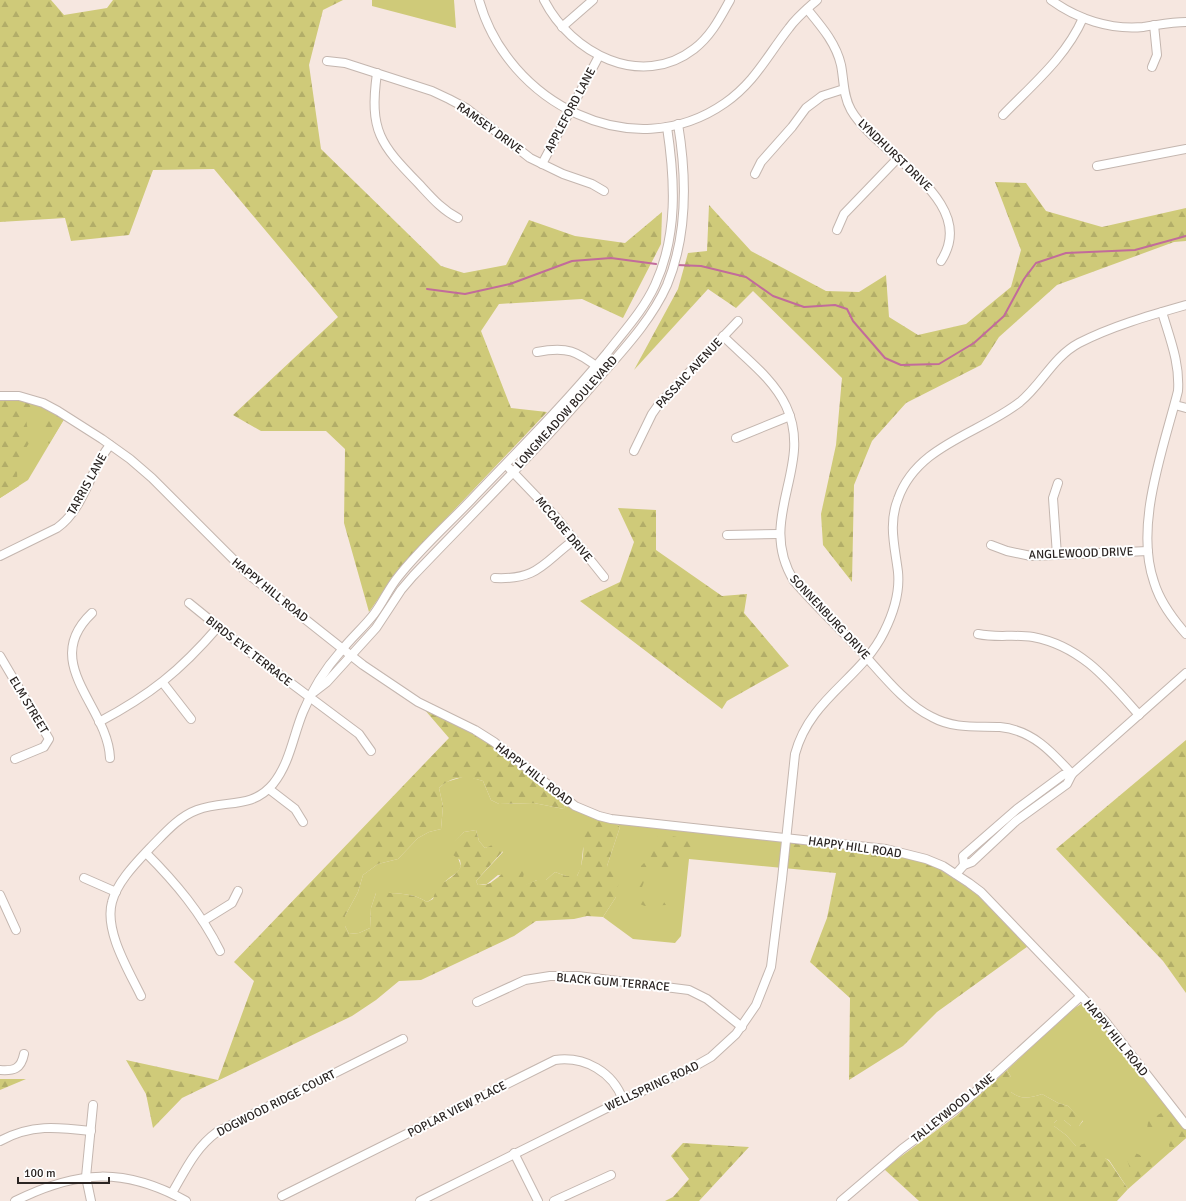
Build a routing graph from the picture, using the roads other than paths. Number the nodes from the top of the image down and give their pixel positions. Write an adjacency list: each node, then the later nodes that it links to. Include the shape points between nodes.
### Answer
1 (479, 0): 17 (street, via 495,37 520,74 542,94)
2 (544, 0): 11 (street)
3 (593, 0): 11 (street)
4 (730, 0): 12 (street, via 710,34 693,50 677,58 658,64 634,66)
5 (817, 0): 7 (street)
6 (1051, 0): 8 (street)
7 (807, 8): 16 (street, LYNDHURST DRIVE, via 834,45 841,66); 19 (street, via 790,26 763,67 735,96 712,111)
8 (1082, 18): 10 (street, via 1119,27); 18 (street, via 1076,33 1062,53)
9 (1186, 22): 10 (street)
10 (1154, 25): 14 (street, via 1157,55)
11 (562, 27): 12 (street, via 580,44)
12 (599, 56): 17 (street, APPLEFORD LANE)
13 (327, 61): 15 (street, RAMSEY DRIVE, via 345,63)
14 (1152, 67)
15 (377, 73): 23 (street, RAMSEY DRIVE, via 449,99 481,120 516,149); 27 (street, via 374,114 386,147 441,208)
16 (844, 89): 22 (street, LYNDHURST DRIVE, via 856,117); 25 (street, via 826,94 806,108 760,162)
17 (570, 112): 20 (street, via 616,127); 23 (street, APPLEFORD LANE)
18 (1003, 115)
19 (678, 124): 20 (street); 36 (street, LONGMEADOW BOULEVARD, via 683,156 684,196 681,231 674,265 650,316)
20 (667, 127): 35 (street, LONGMEADOW BOULEVARD, via 674,190 672,219 663,264 656,284 644,305)
21 (1186, 149): 24 (street)
22 (897, 159): 28 (street, via 844,214); 29 (street, LYNDHURST DRIVE, via 930,189 947,216 950,241)
23 (542, 164): 26 (street, RAMSEY DRIVE)
24 (1097, 166)
25 (754, 174)
26 (604, 190)
27 (458, 218)
28 (837, 230)
29 (941, 261)
30 (1186, 305): 31 (street, WELLSPRING ROAD)
31 (1162, 312): 38 (street, via 1178,369); 64 (street, WELLSPRING ROAD, via 1073,347 1053,364 1021,401 996,418 948,443 912,473 900,492 892,522 898,583 894,605 884,633)
32 (738, 321): 33 (street, PASSAIC AVENUE)
33 (723, 336): 40 (street, SONNENBURG DRIVE, via 773,385); 43 (street, PASSAIC AVENUE, via 659,404)
34 (537, 352): 35 (street, via 567,349 580,354)
35 (596, 366): 36 (street); 44 (street, LONGMEADOW BOULEVARD)
36 (604, 372): 45 (street, LONGMEADOW BOULEVARD)
37 (0, 396): 42 (street, HAPPY HILL ROAD, via 18,396 43,403)
38 (1175, 405): 39 (street); 51 (street, via 1157,469 1149,521)
39 (1186, 408)
40 (790, 416): 41 (street); 47 (street, SONNENBURG DRIVE, via 795,435 795,453 782,508)
41 (736, 438)
42 (110, 445): 52 (street, TARRIS LANE, via 97,462 76,509 64,523); 61 (street, HAPPY HILL ROAD, via 168,493 248,574)
43 (634, 451)
44 (505, 464): 45 (street, MCCABE DRIVE); 61 (street, LONGMEADOW BOULEVARD, via 406,568 375,613)
45 (512, 472): 49 (street, MCCABE DRIVE, via 556,517); 63 (street, LONGMEADOW BOULEVARD, via 413,576 376,628)
46 (1058, 482): 53 (street, via 1053,498)
47 (779, 534): 48 (street); 64 (street, SONNENBURG DRIVE, via 785,563 794,581)
48 (727, 535)
49 (574, 540): 54 (street, MCCABE DRIVE); 55 (street, via 537,571 517,578)
50 (991, 545): 53 (street, ANGLEWOOD DRIVE, via 1019,554)
51 (1148, 551): 53 (street, ANGLEWOOD DRIVE); 60 (street, via 1158,595)
52 (0, 556)
53 (1056, 556)
54 (604, 577)
55 (495, 578)
56 (189, 603): 58 (street, BIRDS EYE TERRACE)
57 (92, 613): 70 (street, via 83,622 74,639 72,661 81,687)
58 (218, 627): 66 (street, via 198,651); 67 (street, BIRDS EYE TERRACE)
59 (978, 634): 68 (street, via 1031,637 1069,650 1104,675)
60 (1186, 634)
61 (342, 649): 63 (street, HAPPY HILL ROAD); 67 (street, LONGMEADOW BOULEVARD, via 320,677)
62 (0, 656): 73 (street, ELM STREET, via 49,739 44,748)
63 (350, 656): 67 (street, LONGMEADOW BOULEVARD); 77 (street, HAPPY HILL ROAD, via 418,702 494,742 568,802 586,812 611,819)
64 (867, 657): 74 (street, SONNENBURG DRIVE, via 908,700 932,718 967,727 1000,728 1019,732 1047,747); 77 (street, WELLSPRING ROAD, via 813,715 802,732 795,754)
65 (1186, 673): 68 (street)
66 (163, 683): 69 (street); 70 (street, via 128,707)
67 (312, 695): 71 (street, BIRDS EYE TERRACE, via 359,734); 75 (street, LONGMEADOW BOULEVARD, via 302,713 283,769)
68 (1139, 715): 74 (street)
69 (191, 719)
70 (99, 722): 72 (street, via 108,741)
71 (371, 751)
72 (110, 758)
73 (15, 759)
74 (1072, 774): 79 (street, via 1062,775 1017,809 963,856 964,865)
75 (269, 789): 76 (street, via 295,808); 78 (street, via 247,802 204,808 189,813)
76 (302, 822)
77 (786, 838): 79 (street, HAPPY HILL ROAD, via 886,849 926,859); 90 (street, WELLSPRING ROAD, via 771,967 756,1005)
78 (146, 853): 82 (street); 84 (street, via 185,894)
79 (956, 874): 88 (street, HAPPY HILL ROAD, via 981,892)
80 (84, 878): 82 (street)
81 (238, 891): 84 (street, via 232,902)
82 (116, 892): 87 (street, via 111,908 112,928)
83 (0, 895): 85 (street)
84 (203, 921): 86 (street)
85 (16, 930)
86 (220, 951)
87 (141, 996)
88 (1081, 996): 96 (street, HAPPY HILL ROAD, via 1125,1046); 110 (street, TALLEYWOOD LANE, via 961,1105)
89 (478, 1002): 90 (street, BLACK GUM TERRACE, via 526,980 550,976 578,976 689,990 707,999)
90 (742, 1027): 94 (street, WELLSPRING ROAD, via 724,1046 701,1064)
91 (403, 1039): 102 (street, DOGWOOD RIDGE COURT, via 217,1132 194,1154)
92 (24, 1054): 93 (street, via 22,1064 17,1068 9,1071)
93 (0, 1070)
94 (623, 1100): 99 (street, WELLSPRING ROAD); 103 (street, POPLAR VIEW PLACE, via 612,1080 601,1070 579,1060 555,1060)
95 (93, 1105): 97 (street)
96 (1186, 1125)
97 (91, 1131): 98 (street, via 32,1129); 101 (street)
98 (0, 1141)
99 (514, 1153): 107 (street, WELLSPRING ROAD); 108 (street)
100 (611, 1175): 109 (street)
101 (86, 1177): 102 (street, via 130,1179); 104 (street, via 50,1185); 105 (street)
102 (172, 1193): 106 (street)
103 (282, 1196)
104 (16, 1201)
105 (91, 1201)
106 (186, 1201)
107 (420, 1201)
108 (538, 1201)
109 (554, 1201)
110 (840, 1201)

